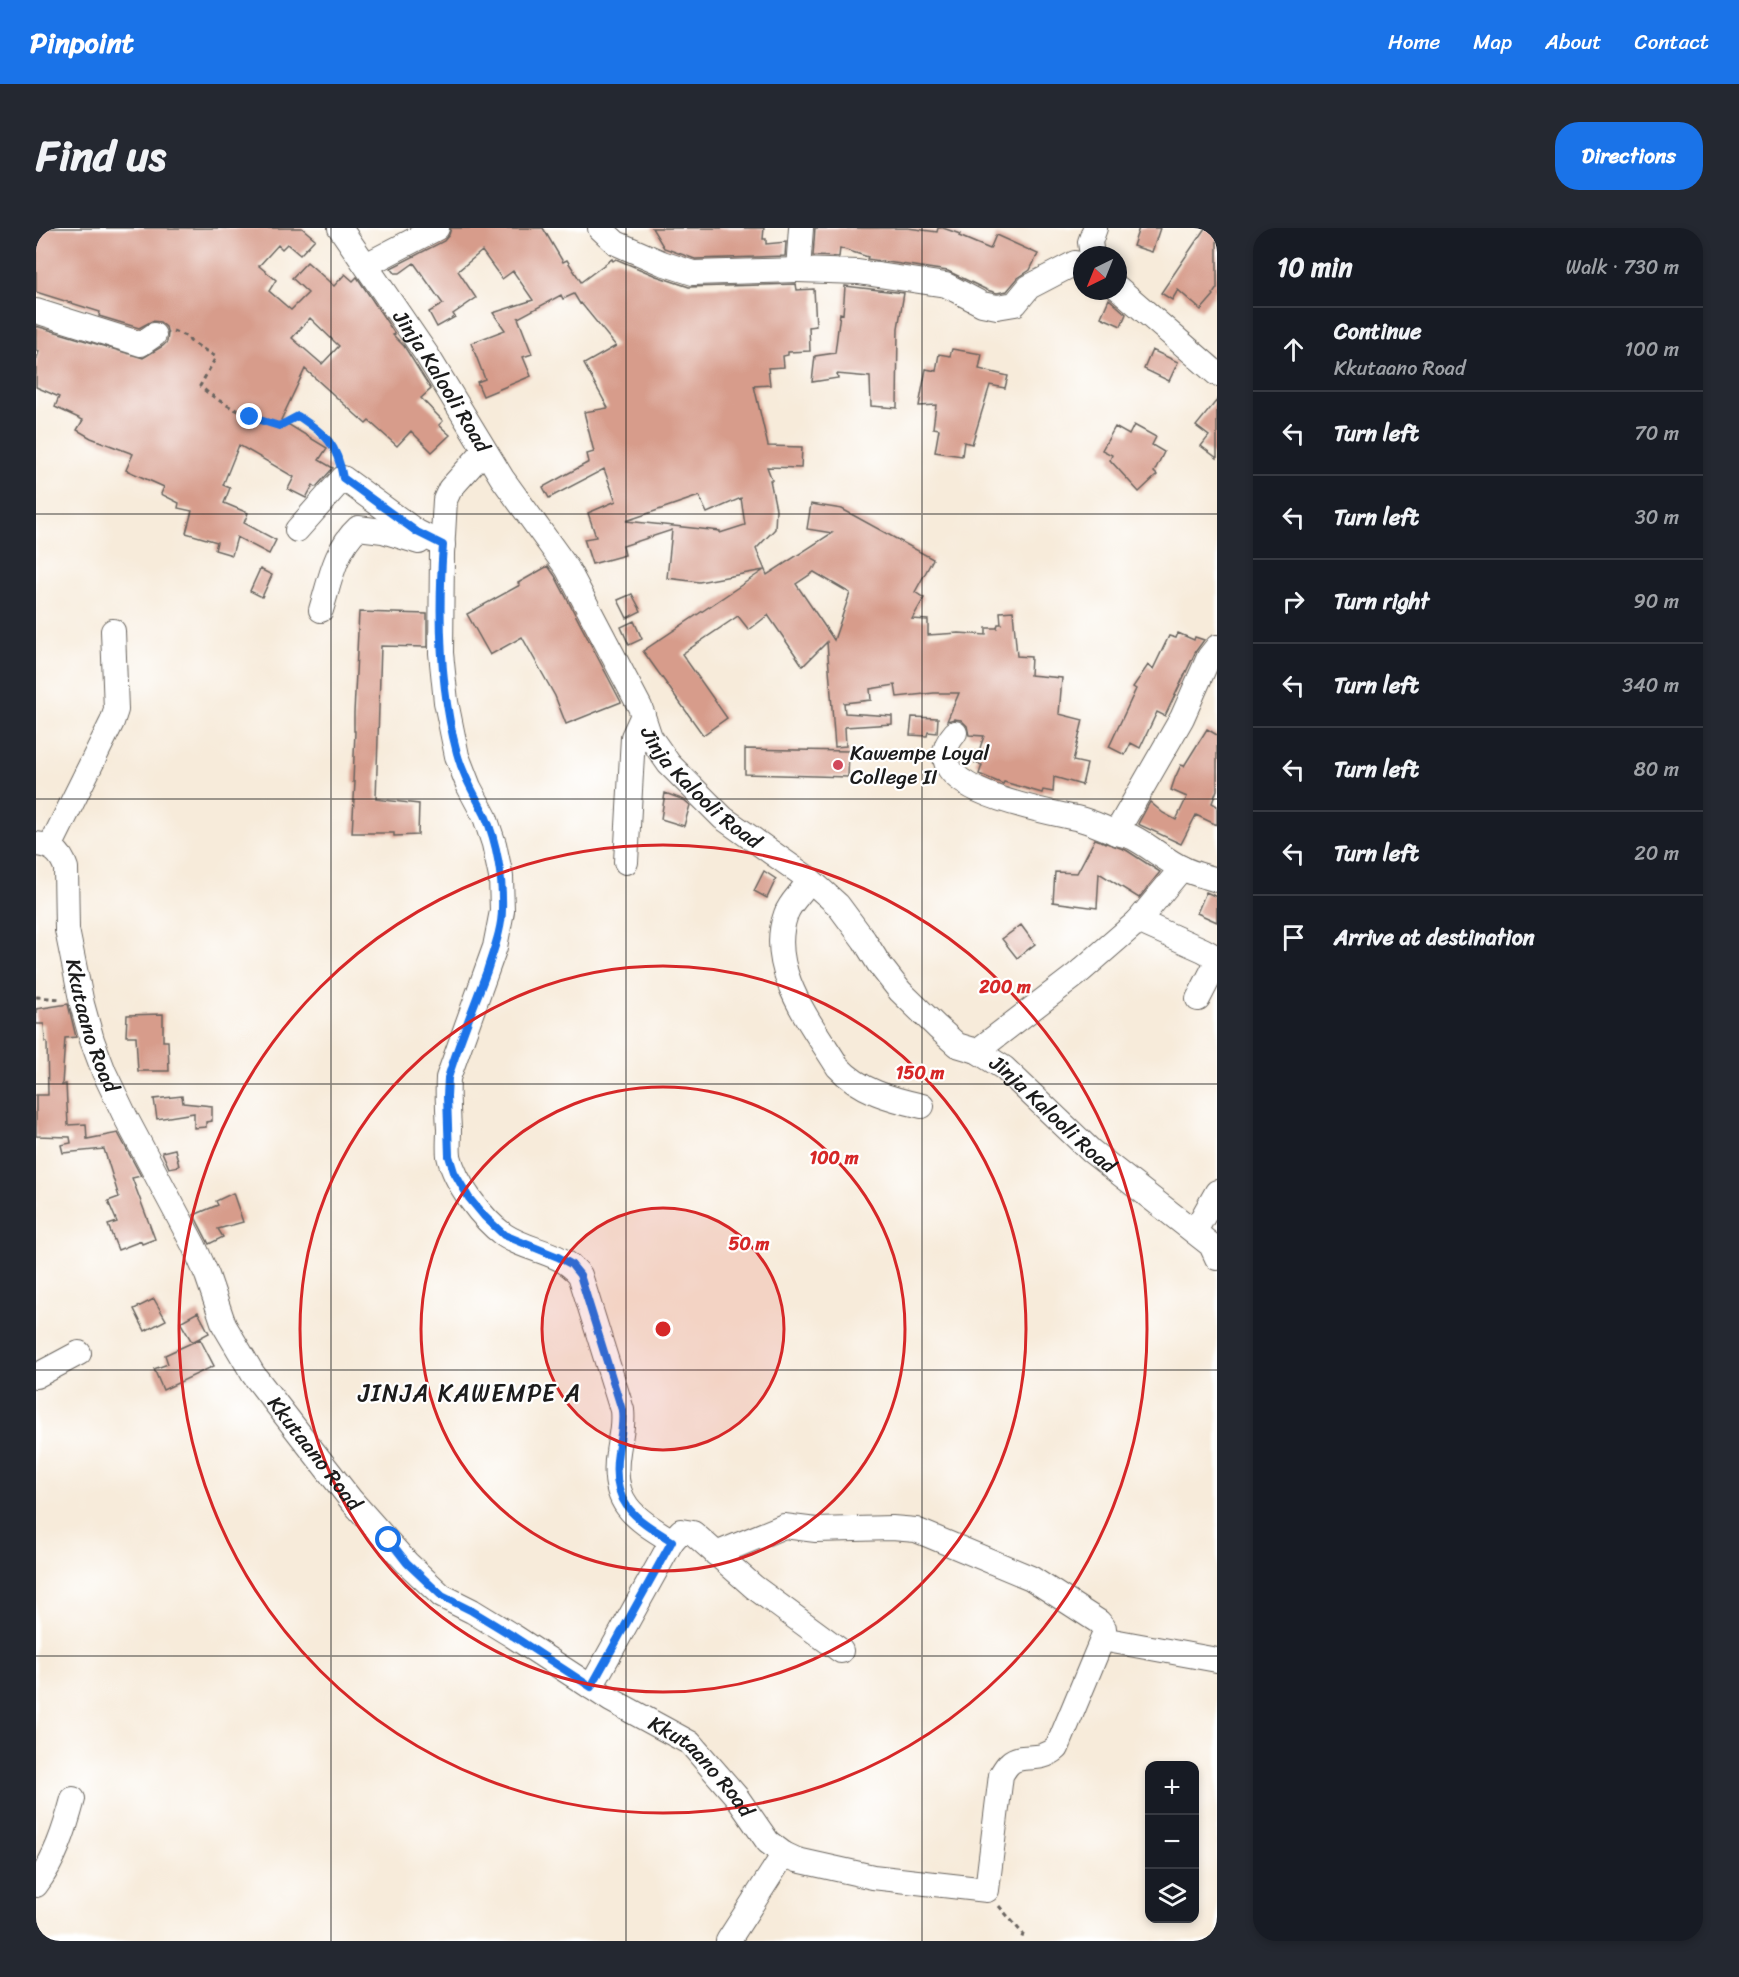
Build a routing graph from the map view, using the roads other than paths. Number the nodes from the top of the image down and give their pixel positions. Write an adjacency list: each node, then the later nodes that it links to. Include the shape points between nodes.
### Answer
1 (340, 228): 8 (street, Jinja Kalooli Road)
2 (437, 228): 8 (street)
3 (600, 228): 9 (street, via 616,243 693,273)
4 (801, 228): 9 (street)
5 (1095, 228): 6 (street)
6 (1091, 246)
7 (1073, 264): 9 (street, via 1029,287 1015,304 997,307 982,304 946,285 858,272)
8 (366, 265): 14 (street, Jinja Kalooli Road, via 427,355)
9 (798, 270)
10 (1127, 296): 13 (street)
11 (36, 311): 12 (street, via 141,344)
12 (154, 335)
13 (1217, 374)
14 (484, 451): 16 (street, via 450,489); 20 (street, Jinja Kalooli Road, via 567,568)
15 (297, 531): 16 (street, via 343,478 387,512)
16 (436, 542): 17 (street, via 421,543 358,528 347,538 335,563); 38 (street, via 446,702 457,756 494,844 501,877 502,911 495,947 448,1078 449,1156 469,1198 504,1235 558,1257 580,1275 622,1410 624,1424 616,1474 620,1492 638,1520)
17 (321, 610)
18 (113, 631): 23 (street, via 116,710)
19 (1217, 647): 22 (street, via 1182,718)
20 (643, 715): 24 (street, via 633,737); 26 (street, Jinja Kalooli Road, via 650,737 669,764 723,818)
21 (955, 733): 22 (street, via 944,754 946,764 951,773 970,786 1014,804 1085,820)
22 (1116, 833): 25 (street, via 1130,836)
23 (43, 846): 43 (street, Kkutaano Road, via 63,858 66,868 71,951 81,1004 100,1062 194,1246 239,1354 345,1493 428,1583 442,1596 497,1626)
24 (626, 862)
25 (1182, 868): 27 (street); 28 (street)
26 (809, 879): 31 (street, Jinja Kalooli Road, via 838,905 879,964 919,1011 957,1045); 32 (street, via 785,915 781,939 789,984 847,1076 888,1098)
27 (1217, 880)
28 (1138, 921): 29 (street, via 1203,950); 31 (street, via 1076,975)
29 (1217, 962): 30 (street)
30 (1198, 999)
31 (977, 1051): 34 (street, Jinja Kalooli Road, via 1004,1068 1091,1151)
32 (922, 1106)
33 (1217, 1192): 34 (street)
34 (1195, 1231): 35 (street, Jinja Kalooli Road, via 1211,1245)
35 (1217, 1258)
36 (79, 1353): 37 (street)
37 (36, 1376)
38 (672, 1541): 39 (street, via 681,1531 688,1531); 43 (street)
39 (716, 1554): 40 (street, via 784,1526 816,1530 916,1530 1031,1578 1099,1622 1104,1628); 41 (street)
40 (1102, 1639): 42 (street); 45 (street, Kkutaano Road, via 1056,1748 1048,1756 1018,1758 1001,1775 987,1890 873,1877)
41 (841, 1651)
42 (1217, 1660)
43 (591, 1687): 45 (street, Kkutaano Road, via 690,1743 736,1796 768,1842)
44 (73, 1799): 46 (street, via 55,1853)
45 (784, 1854): 47 (street)
46 (36, 1885)
47 (728, 1941)

